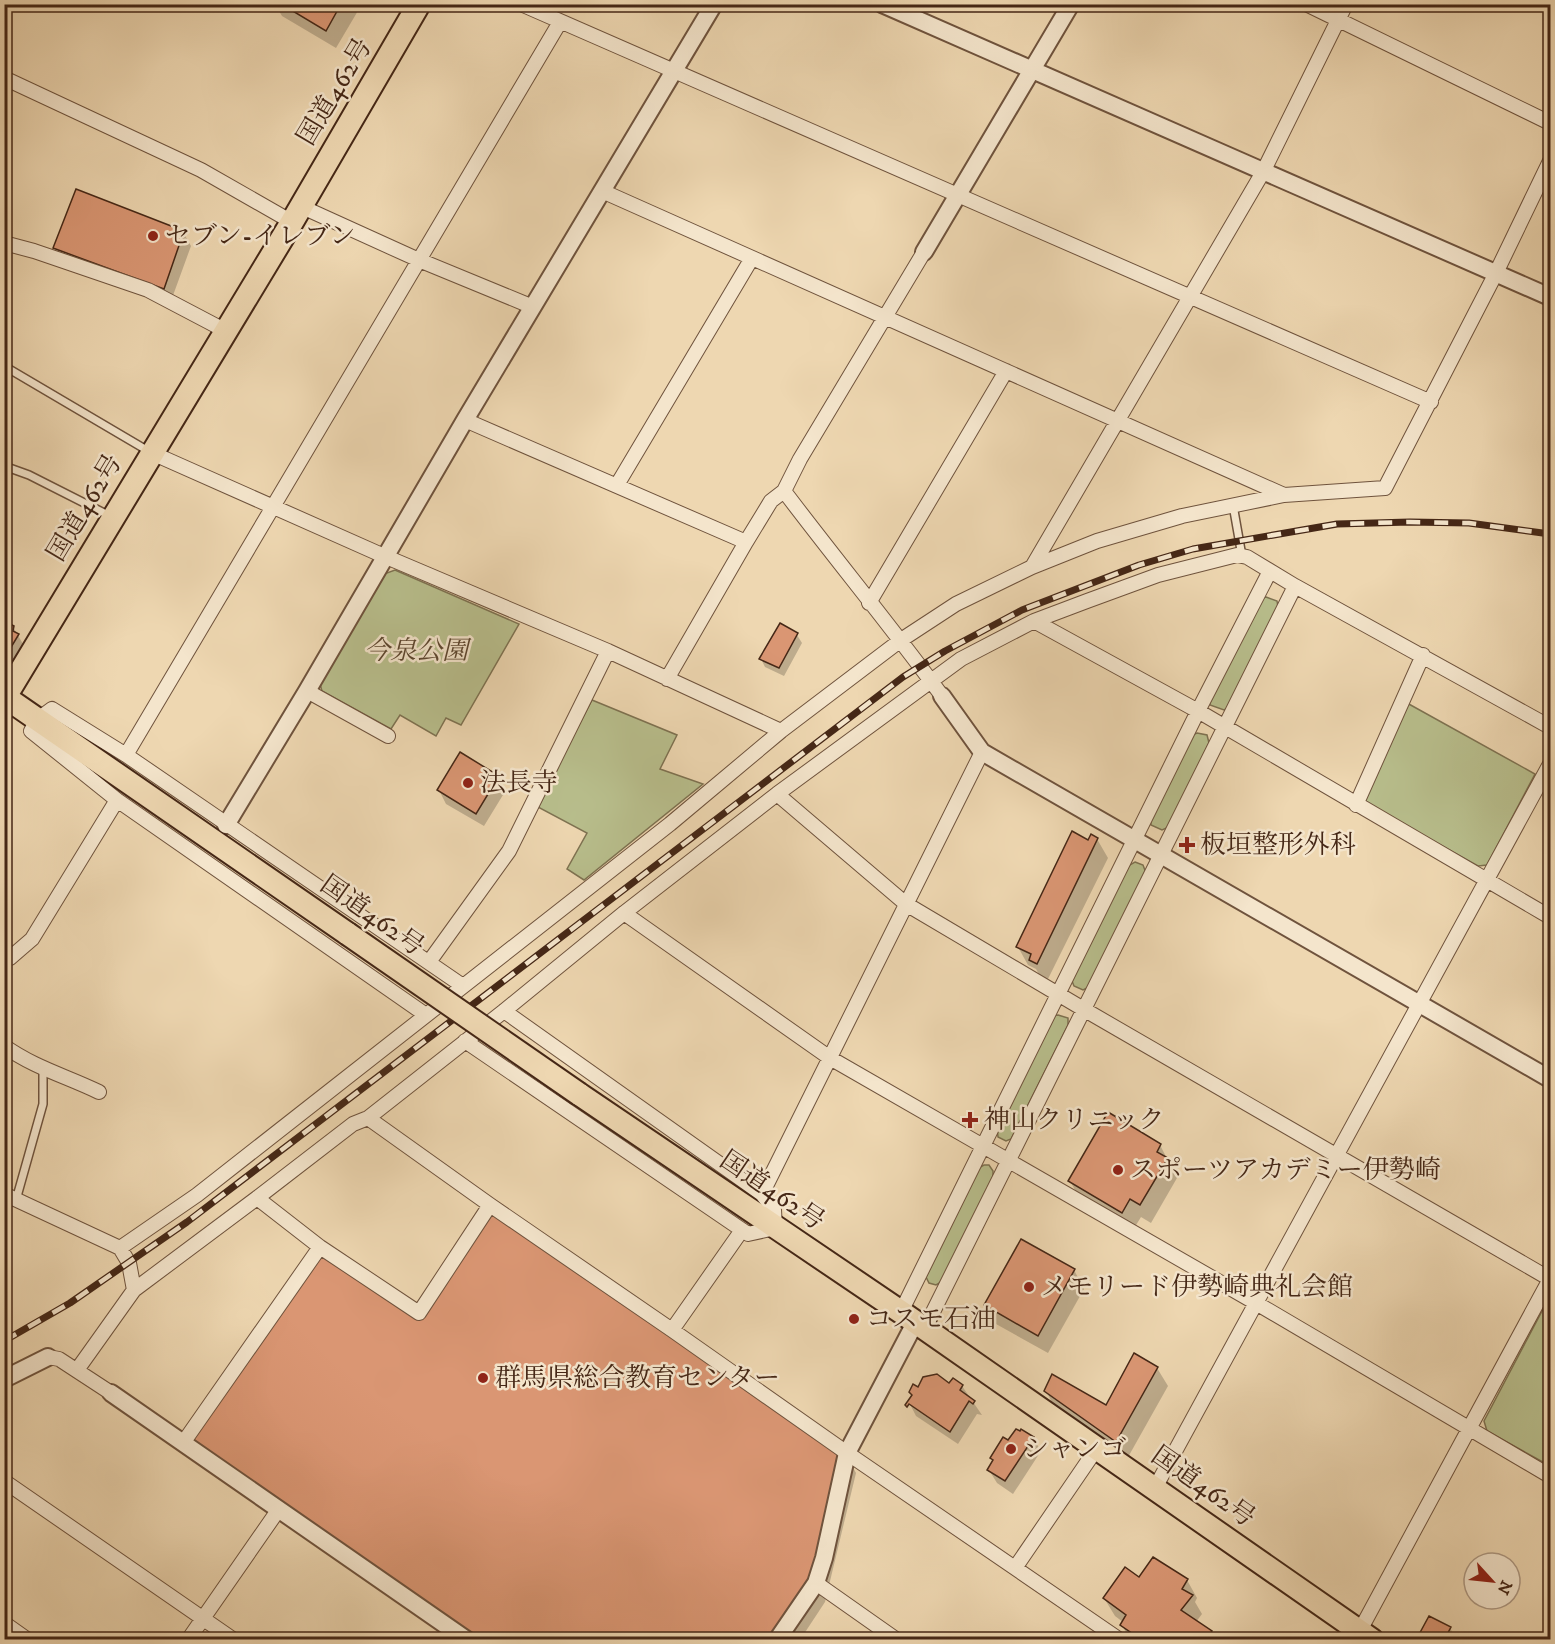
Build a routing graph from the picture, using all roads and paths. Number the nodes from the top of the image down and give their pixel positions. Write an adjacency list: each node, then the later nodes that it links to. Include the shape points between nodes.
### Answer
1 (419, 4): 18 (highway, 国道462号)
2 (521, 4): 9 (street)
3 (714, 4): 11 (street)
4 (882, 4): 10 (street)
5 (1071, 4): 10 (street)
6 (1306, 4): 8 (street)
7 (1346, 4): 8 (street)
8 (1338, 21): 13 (street); 15 (street)
9 (560, 22): 11 (street); 22 (street)
10 (1032, 70): 15 (street); 17 (street)
11 (673, 71): 16 (street); 17 (street)
12 (4, 78): 18 (street)
13 (1551, 123)
14 (1551, 161): 23 (street)
15 (1263, 172): 23 (street); 24 (street)
16 (602, 191): 21 (street); 26 (street)
17 (957, 195): 20 (street); 24 (street)
18 (296, 214): 22 (street); 28 (highway, 国道462号)
19 (4, 243): 28 (street, via 148,290)
20 (924, 252): 27 (street)
21 (752, 258): 27 (street); 36 (street)
22 (419, 260): 26 (street); 40 (street)
23 (1496, 273): 25 (street); 31 (street)
24 (1191, 297): 31 (street); 33 (street)
25 (1551, 297)
26 (533, 307): 32 (street)
27 (886, 317): 30 (street); 37 (street)
28 (226, 331): 34 (highway, 国道462号)
29 (4, 366): 34 (lane)
30 (1006, 371): 33 (street); 48 (street)
31 (1431, 402): 38 (street, via 1385,489)
32 (465, 420): 36 (street); 43 (street)
33 (1118, 421): 38 (street); 45 (street)
34 (152, 453): 40 (street); 41 (highway, 国道462号)
35 (4, 466): 41 (lane)
36 (617, 485): 42 (street)
37 (784, 491): 42 (street, via 771,501); 48 (street)
38 (1284, 495): 39 (street)
39 (1233, 505): 44 (lane); 45 (street, via 1097,541)
40 (273, 508): 43 (street); 64 (street)
41 (113, 517): 58 (highway, 国道462号, via 5,697)
42 (746, 542): 53 (street)
43 (384, 556): 51 (street); 55 (street)
44 (1242, 556): 46 (street); 49 (street, via 1158,575)
45 (1032, 567): 50 (street, via 956,604)
46 (1270, 571): 47 (street); 57 (street)
47 (1295, 586): 52 (street); 60 (street)
48 (869, 603): 50 (street)
49 (1034, 621): 54 (street, via 981,648); 57 (street)
50 (901, 640): 54 (street); 61 (street)
51 (608, 651): 53 (street); 77 (street, via 509,851)
52 (1423, 655): 59 (street); 68 (street)
53 (667, 679): 61 (street)
54 (930, 681): 56 (street); 66 (street)
55 (307, 691): 62 (street); 69 (street)
56 (942, 696): 63 (street)
57 (1198, 711): 60 (street); 70 (street)
58 (37, 720): 64 (street, via 52,709); 67 (street, via 31,731); 98 (highway, 国道462号, bridge)
59 (1551, 727)
60 (1226, 728): 68 (street); 71 (street)
61 (782, 731): 78 (street)
62 (388, 736)
63 (982, 752): 70 (street); 73 (street)
64 (126, 755): 69 (street)
65 (1551, 764): 72 (street)
66 (777, 794): 73 (street); 74 (street)
67 (117, 800): 76 (street, via 32,939); 83 (street)
68 (1356, 805): 72 (street)
69 (226, 825): 77 (street)
70 (1135, 839): 71 (street); 79 (street)
71 (1162, 855): 80 (street); 81 (street)
72 (1488, 880): 75 (street); 80 (street)
73 (906, 904): 79 (street); 86 (street)
74 (624, 913): 82 (street); 86 (street)
75 (1551, 917)
76 (4, 960)
77 (429, 962): 78 (street)
78 (463, 986): 83 (street)
79 (1058, 994): 81 (street); 91 (street)
80 (1420, 1004): 88 (street); 92 (street)
81 (1085, 1010): 92 (street); 93 (street)
82 (504, 1011): 84 (street); 94 (street)
83 (426, 1015): 101 (street, via 197,1195)
84 (465, 1041): 90 (street); 99 (street)
85 (4, 1046): 87 (street)
86 (830, 1058): 91 (street); 94 (street)
87 (43, 1069): 89 (street); 95 (lane, via 43,1104)
88 (1551, 1079)
89 (99, 1092)
90 (368, 1118): 96 (street, via 353,1124); 97 (street)
91 (982, 1145): 93 (street); 105 (street)
92 (1337, 1154): 102 (street); 104 (street)
93 (1007, 1160): 104 (street); 105 (street)
94 (762, 1194): 98 (street, via 774,1210)
95 (10, 1197): 101 (street)
96 (257, 1198): 100 (street); 103 (street)
97 (490, 1205): 100 (street, via 419,1313); 106 (street)
98 (775, 1228): 99 (street, via 748,1234); 105 (highway, 国道462号)
99 (742, 1230): 106 (street)
100 (320, 1247): 112 (street)
101 (120, 1248): 103 (street, via 129,1263)
102 (1551, 1279): 111 (street)
103 (134, 1290): 108 (street)
104 (1256, 1302): 111 (street); 117 (street)
105 (913, 1321): 113 (highway, 国道462号); 114 (street)
106 (672, 1330): 114 (street)
107 (48, 1357): 108 (street); 109 (street)
108 (77, 1370): 110 (street)
109 (4, 1379)
110 (111, 1393): 112 (street)
111 (1469, 1429): 115 (street); 123 (street)
112 (183, 1443): 118 (street)
113 (1097, 1448): 117 (highway, 国道462号); 119 (street)
114 (847, 1453): 119 (street); 120 (street)
115 (1551, 1476)
116 (4, 1481): 121 (street)
117 (1155, 1488): 123 (highway, 国道462号)
118 (279, 1509): 121 (street); 127 (street)
119 (1015, 1568): 130 (street)
120 (816, 1583): 128 (street); 129 (street)
121 (203, 1618): 125 (street); 126 (street)
122 (4, 1623): 124 (street)
123 (1362, 1637)
124 (28, 1640)
125 (188, 1640)
126 (234, 1640)
127 (467, 1640)
128 (777, 1640)
129 (897, 1640)
130 (1120, 1640)

